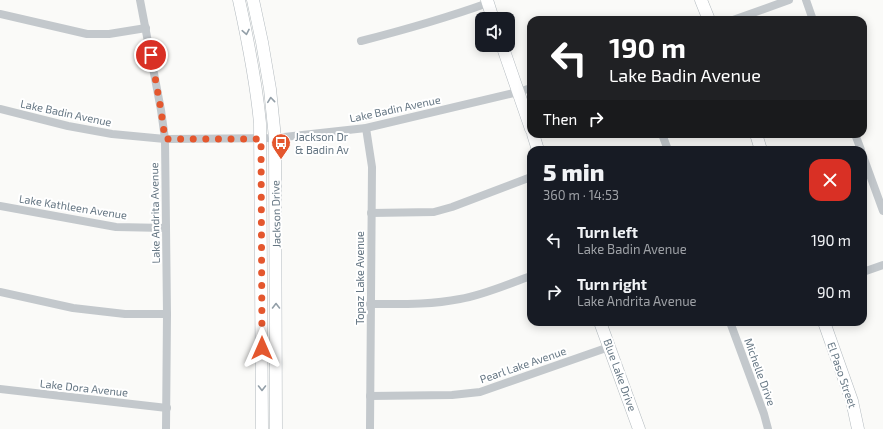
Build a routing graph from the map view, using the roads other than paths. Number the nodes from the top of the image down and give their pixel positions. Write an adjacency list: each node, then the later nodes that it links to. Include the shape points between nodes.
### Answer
1 (140, 0): 13 (street, Lake Andrita Avenue)
2 (239, 0): 23 (main road, Jackson Drive, one-way to 23, via 257,90)
3 (253, 0): 21 (main road, Jackson Drive, one-way to 3, via 270,89)
4 (701, 0): 10 (main road)
5 (790, 0): 11 (street)
6 (806, 0): 12 (street)
7 (487, 1): 8 (main road); 14 (street, via 458,14)
8 (491, 12)
9 (0, 14): 13 (street, via 87,34 108,34)
10 (707, 16)
11 (744, 16)
12 (812, 16)
13 (146, 28): 22 (street, Lake Andrita Avenue)
14 (361, 41)
15 (504, 52): 17 (main road)
16 (527, 89): 17 (street, Lake Badin Avenue)
17 (518, 92): 19 (main road); 20 (street, Lake Badin Avenue)
18 (0, 109): 22 (street, Lake Badin Avenue, via 112,134)
19 (527, 118)
20 (366, 128): 21 (street, Lake Badin Avenue); 28 (street, Topaz Lake Avenue, via 372,166)
21 (275, 138): 23 (street, Lake Badin Avenue); 45 (main road, Jackson Drive, one-way to 21)
22 (165, 139): 23 (street, Lake Badin Avenue); 29 (street, Lake Andrita Avenue)
23 (261, 139): 44 (main road, Jackson Drive, one-way to 44)
24 (867, 167): 27 (street)
25 (527, 179): 28 (street, via 434,212)
26 (0, 206): 29 (street, Lake Kathleen Avenue, via 116,226)
27 (883, 211)
28 (371, 212): 34 (street, Topaz Lake Avenue)
29 (166, 228): 35 (street, Lake Andrita Avenue)
30 (883, 265): 31 (street)
31 (867, 271)
32 (527, 277): 34 (street, via 478,295 434,304)
33 (0, 292): 35 (street, via 73,308 125,314)
34 (370, 304): 41 (street, Topaz Lake Avenue)
35 (167, 314): 42 (street, Lake Andrita Avenue)
36 (601, 326): 39 (main road, Blue Lake Drive)
37 (731, 326): 48 (street, Michelle Drive)
38 (825, 326): 49 (main road, El Paso Street, via 852,401)
39 (609, 347): 41 (street, Pearl Lake Avenue, via 480,392); 47 (main road, Blue Lake Drive)
40 (0, 389): 42 (street, Lake Dora Avenue)
41 (370, 396): 46 (street, Topaz Lake Avenue)
42 (166, 408): 43 (street, Lake Andrita Avenue)
43 (166, 429)
44 (262, 429)
45 (276, 429)
46 (370, 429)
47 (639, 429)
48 (768, 429)
49 (858, 429)

